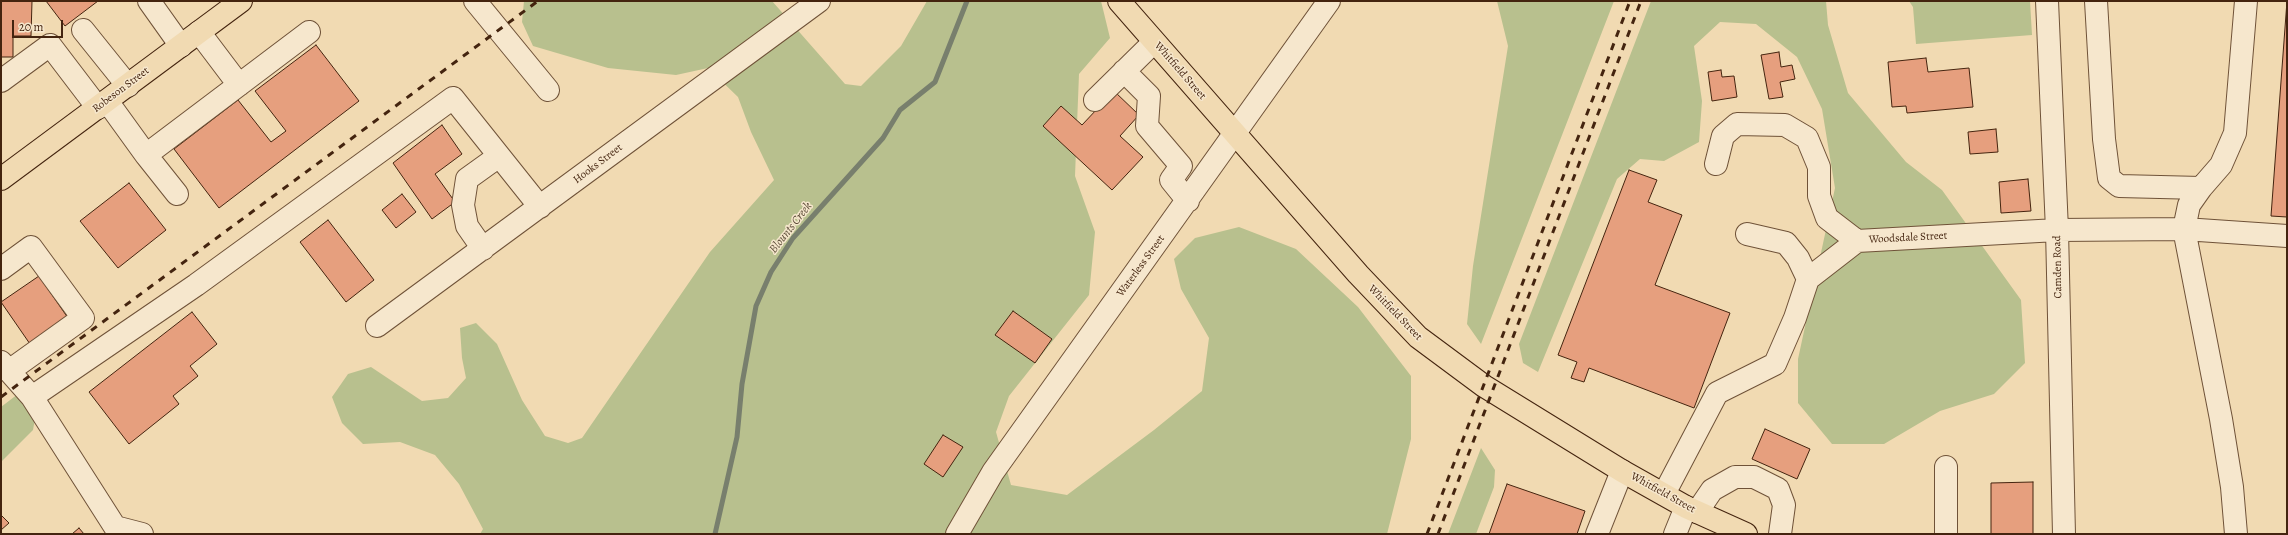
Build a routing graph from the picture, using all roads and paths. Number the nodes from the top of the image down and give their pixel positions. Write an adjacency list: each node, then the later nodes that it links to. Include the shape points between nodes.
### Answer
1 (149, 1): 14 (street)
2 (475, 1): 19 (street)
3 (820, 1): 30 (street, Hooks Street)
4 (1119, 1): 13 (main road, Whitfield Street)
5 (1329, 1): 22 (street, Waterless Street)
6 (2047, 1): 32 (street, Camden Road)
7 (2096, 1): 27 (street, via 2104,139 2110,178 2118,186)
8 (2246, 1): 27 (street, via 2235,133 2221,165)
9 (229, 4): 11 (main road, Robeson Street)
10 (84, 30): 18 (street)
11 (199, 32): 14 (main road, Robeson Street); 17 (street)
12 (309, 32): 17 (street)
13 (1154, 42): 15 (street); 22 (main road, Whitfield Street)
14 (181, 46): 18 (main road, Robeson Street)
15 (1124, 71): 20 (street); 29 (street, via 1149,96 1147,126 1182,166 1171,180)
16 (1, 82): 21 (street, via 50,45)
17 (239, 85): 23 (street)
18 (128, 86): 21 (main road, Robeson Street)
19 (548, 90)
20 (1095, 100)
21 (103, 104): 23 (street); 26 (main road, Robeson Street)
22 (1235, 134): 29 (street, Waterless Street); 42 (main road, Whitfield Street, via 1358,274 1418,337 1484,386)
23 (146, 155): 28 (street)
24 (499, 156): 30 (street); 36 (street, via 467,180 463,205 467,226); 40 (street, via 453,98 196,286)
25 (1716, 164): 35 (street, Woodsdale Street, via 1723,136 1737,124 1785,125 1807,138 1819,166 1819,196 1827,218)
26 (1, 180)
27 (2200, 188): 31 (street, via 2189,205)
28 (177, 194)
29 (1188, 201): 47 (street, Waterless Street, via 993,472)
30 (540, 207): 36 (street, Hooks Street)
31 (2184, 229): 32 (street, Woodsdale Street); 34 (street, Woodsdale Street); 45 (street, via 2221,419)
32 (2057, 230): 35 (street, Woodsdale Street); 53 (street, Camden Road)
33 (1747, 234): 38 (street, via 1786,242 1798,258)
34 (2287, 236)
35 (1856, 241): 38 (street)
36 (484, 249): 39 (street, Hooks Street)
37 (1, 269): 40 (street, via 31,247 83,318)
38 (1808, 279): 43 (street, via 1775,364 1717,393)
39 (377, 326)
40 (15, 378): 46 (street, via 115,527)
41 (1946, 467): 52 (street)
42 (1622, 471): 43 (main road, Whitfield Street); 48 (street)
43 (1664, 494): 44 (main road, Whitfield Street)
44 (1692, 509): 49 (street); 50 (main road, Whitfield Street); 51 (street, via 1712,490 1735,477 1754,477 1778,489 1784,505)
45 (2234, 531)
46 (142, 534)
47 (957, 534)
48 (1597, 534)
49 (1675, 534)
50 (1746, 534)
51 (1780, 534)
52 (1946, 534)
53 (2064, 534)

